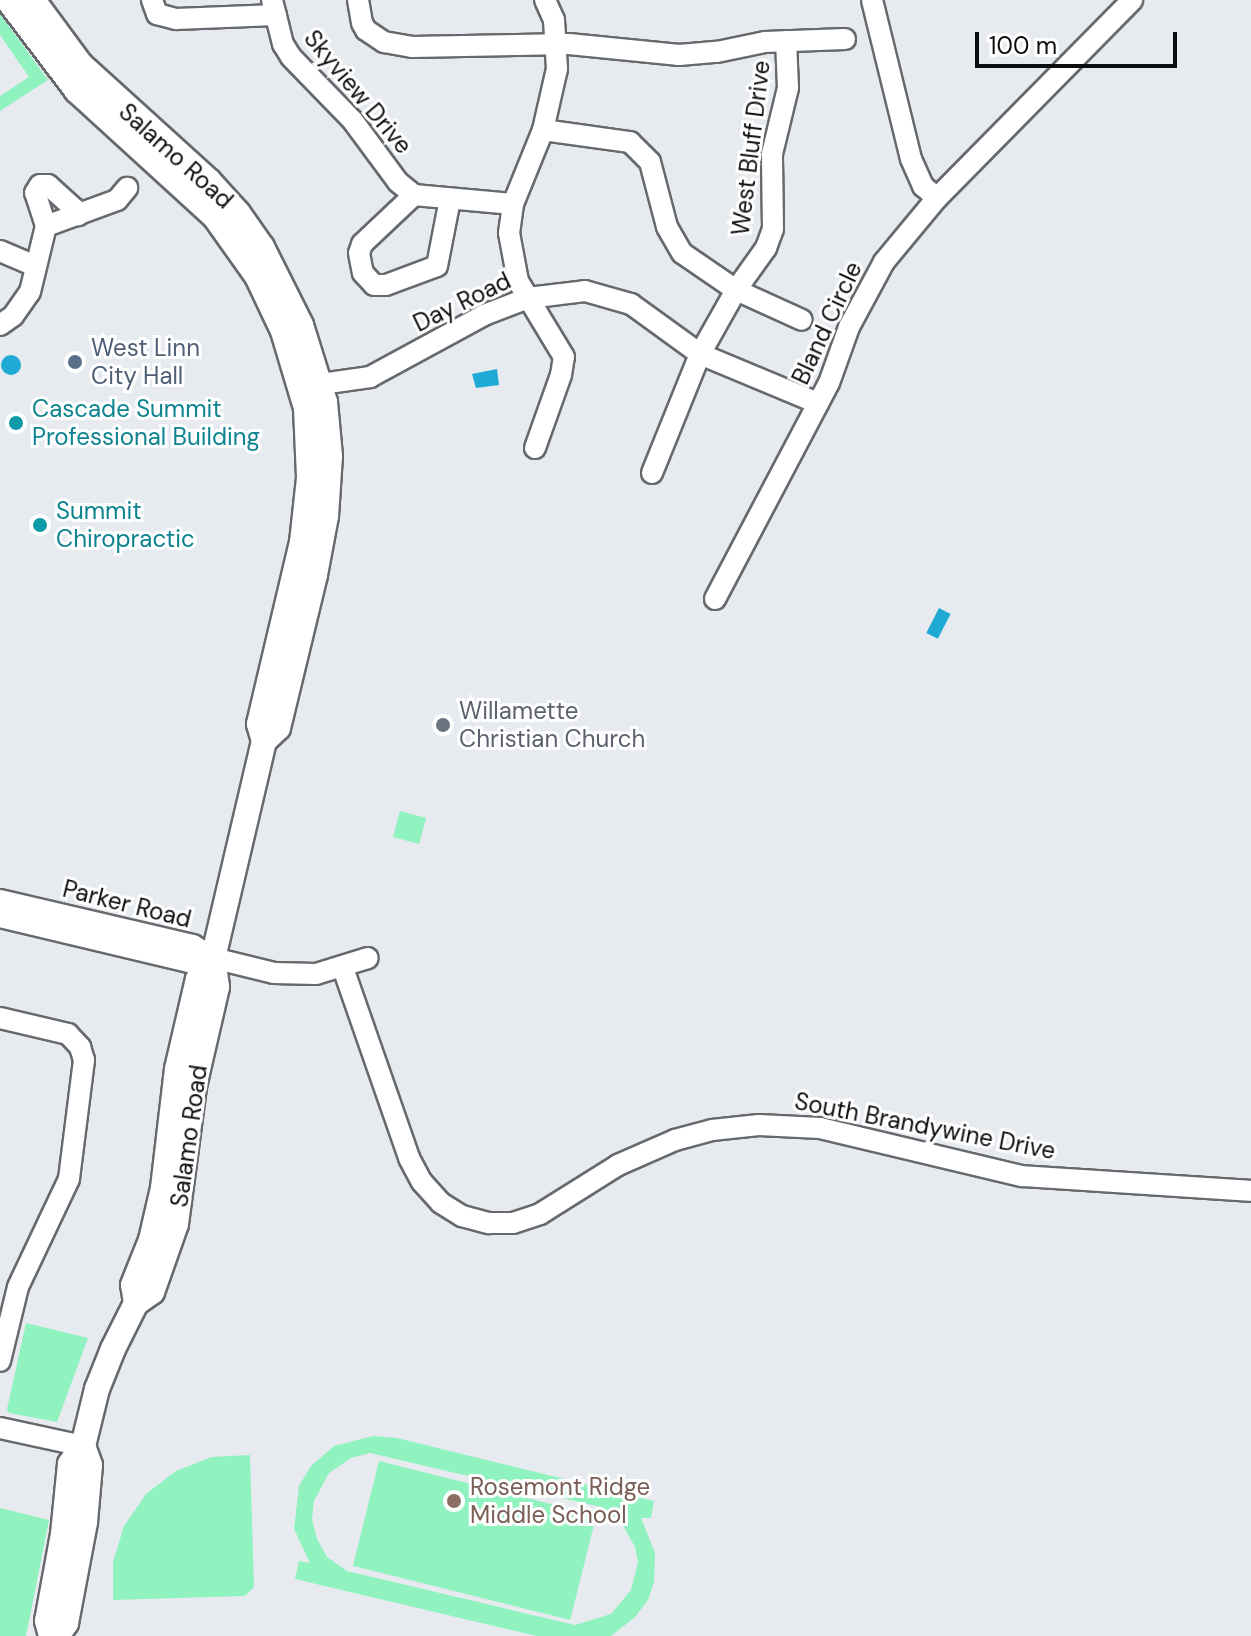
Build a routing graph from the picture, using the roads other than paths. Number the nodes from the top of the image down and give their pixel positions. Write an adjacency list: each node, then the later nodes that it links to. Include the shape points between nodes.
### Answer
1 (8, 0): 28 (main road, Salamo Road, via 77,91 197,199 233,240 270,302)
2 (33, 0): 28 (main road, Salamo Road, via 90,76 209,181 250,228 295,309)
3 (152, 0): 8 (street, Skyview Drive, via 157,14 176,19)
4 (358, 0): 11 (street, West Bluff Drive, via 366,30 394,45)
5 (545, 0): 11 (street)
6 (872, 0): 15 (street, via 911,159 923,186)
7 (1132, 0): 15 (street, Bland Circle)
8 (274, 7): 14 (street, Skyview Drive, via 291,57 350,117 398,182)
9 (845, 39): 10 (street, West Bluff Drive)
10 (786, 41): 11 (street, West Bluff Drive, via 679,55); 23 (street, West Bluff Drive, via 788,88 772,154 773,229)
11 (556, 43): 12 (street, via 557,69)
12 (543, 130): 17 (street); 23 (street, via 617,137 640,150 650,162 675,242 694,263)
13 (127, 188): 18 (street, via 117,200)
14 (414, 195): 16 (street); 16 (street, via 362,244 363,273 374,285 437,266)
15 (937, 198): 29 (street, Bland Circle, via 884,262 849,327)
16 (450, 199): 17 (street)
17 (513, 204): 24 (street, via 510,253)
18 (78, 215): 19 (street); 19 (street, via 44,184 35,193)
19 (46, 226): 22 (street)
20 (0, 251): 22 (street)
21 (0, 264): 22 (street)
22 (34, 272): 26 (street, via 23,305)
23 (736, 290): 25 (street); 27 (street, West Bluff Drive)
24 (528, 298): 27 (street, Day Road, via 585,291 631,304); 28 (street, Day Road, via 484,315 370,377); 30 (street, via 564,357)
25 (802, 320)
26 (0, 325)
27 (700, 354): 29 (street, Day Road); 31 (street, West Bluff Drive)
28 (309, 386): 35 (main road, Salamo Road, via 308,497 298,562 259,724 264,741)
29 (818, 403): 32 (street, Bland Circle)
30 (535, 448)
31 (652, 473)
32 (715, 599)
33 (0, 900): 35 (street, Parker Road, via 193,945)
34 (0, 917): 35 (street, Parker Road, via 189,962)
35 (213, 958): 37 (street, via 289,975); 42 (main road, Salamo Road, via 217,987 190,1106 176,1224 152,1292 136,1303 105,1368)
36 (368, 958): 37 (street)
37 (343, 968): 39 (street, South Brandywine Drive, via 422,1182 462,1216 489,1223 513,1223 540,1214 618,1165 675,1140 759,1125 820,1128 1022,1176)
38 (0, 1018): 40 (street, via 68,1034 84,1060 69,1179 18,1287)
39 (1251, 1191)
40 (0, 1361)
41 (0, 1428): 42 (street)
42 (83, 1446): 43 (main road, Salamo Road, via 70,1464 47,1621)
43 (54, 1636)

